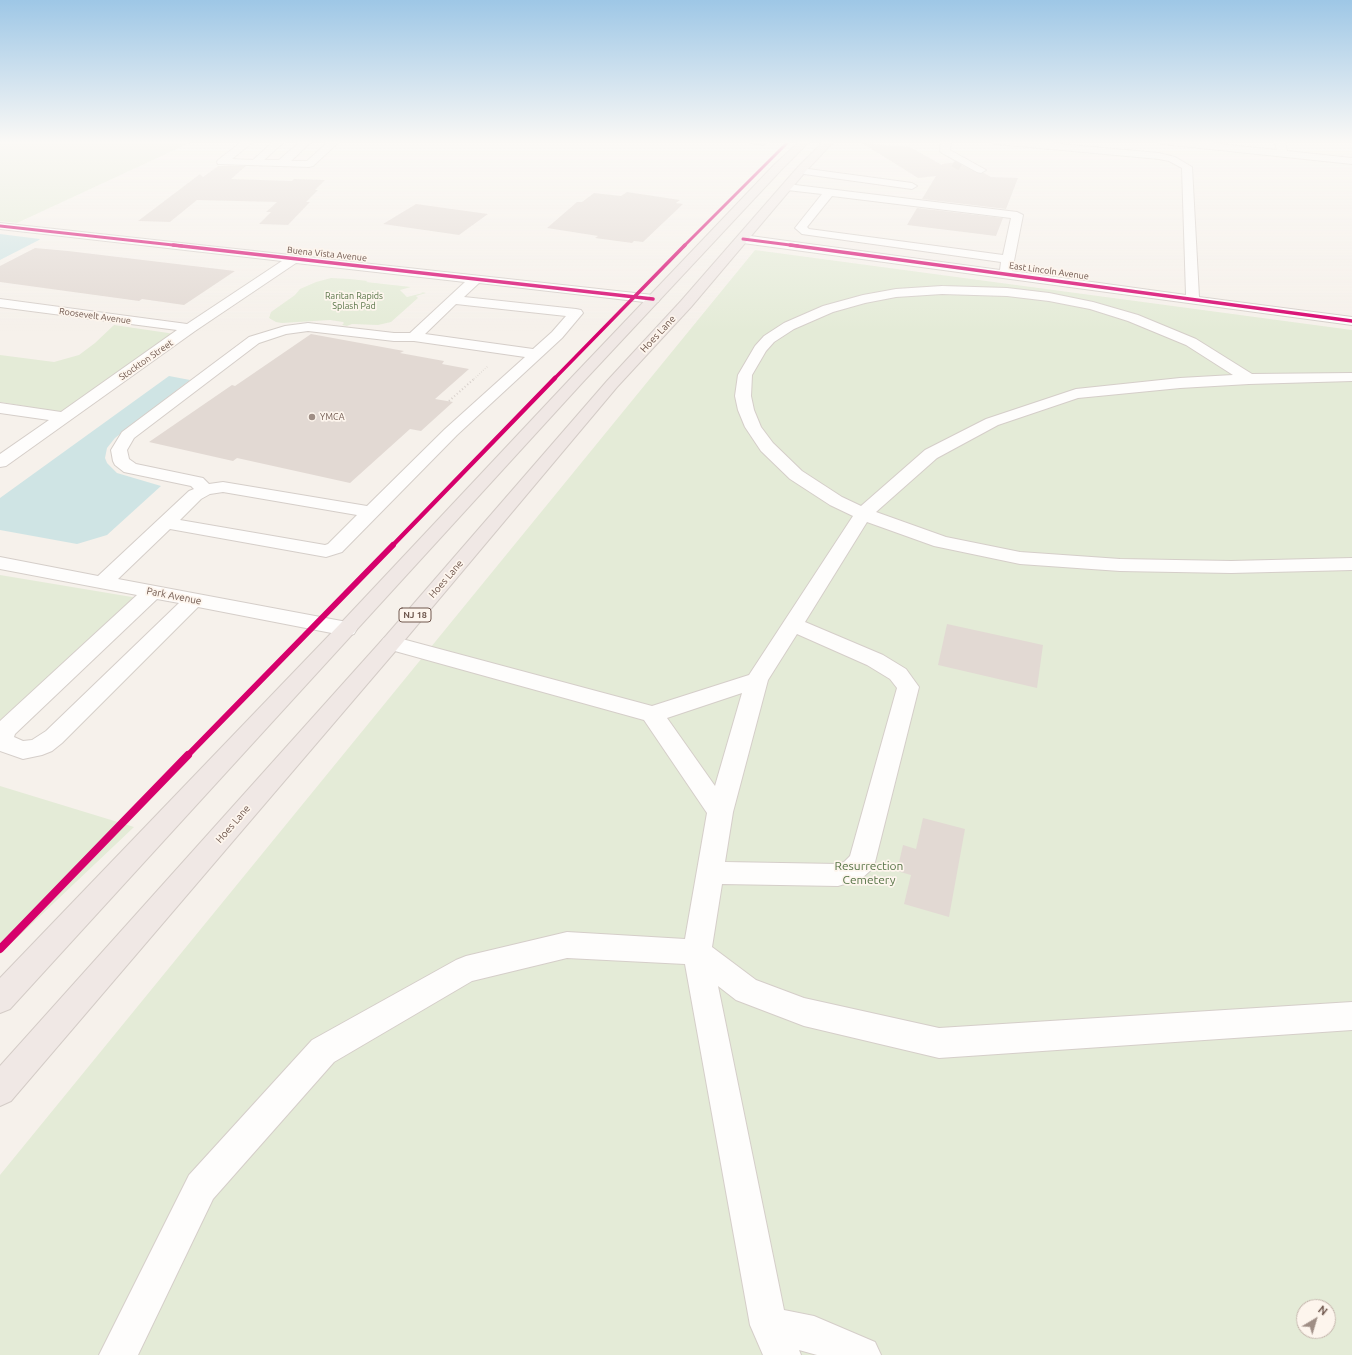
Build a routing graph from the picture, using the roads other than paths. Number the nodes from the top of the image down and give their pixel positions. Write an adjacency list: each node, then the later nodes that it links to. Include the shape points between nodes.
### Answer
1 (743, 204): 12 (highway)
2 (772, 204): 7 (highway, Hoes Lane / NJ 18)
3 (819, 204): 9 (street, via 801,228 806,232)
4 (929, 204): 9 (street, via 1017,215)
5 (1189, 204): 14 (street)
6 (0, 226): 8 (street, Buena Vista Avenue)
7 (743, 239): 10 (street, East Lincoln Avenue); 36 (highway, Hoes Lane / NJ 18, via 612,384)
8 (293, 259): 11 (street, Buena Vista Avenue); 17 (street, Stockton Street)
9 (1009, 259): 10 (street)
10 (1005, 274): 14 (street, East Lincoln Avenue)
11 (475, 280): 12 (street, Buena Vista Avenue); 13 (street)
12 (653, 299): 35 (highway)
13 (454, 300): 18 (street); 19 (street, via 576,313 557,335)
14 (1193, 300): 16 (street, East Lincoln Avenue)
15 (0, 303): 17 (street, Roosevelt Avenue)
16 (1352, 321)
17 (190, 328): 23 (street, Stockton Street)
18 (414, 337): 19 (street); 25 (street, via 308,327 260,337 139,426 128,435 119,450 121,461 130,468 197,482)
19 (535, 354): 26 (street)
20 (1352, 377): 21 (street)
21 (1249, 379): 27 (street, via 1076,394 992,422 931,454); 27 (street, via 1191,342 1154,325 1093,306 1048,297 985,290 920,291 878,296 828,308 789,326 769,339 745,375 743,396 752,427 781,462 813,487)
22 (0, 408): 23 (street)
23 (63, 418): 24 (street, Stockton Street)
24 (0, 462)
25 (205, 490): 26 (street, via 223,487); 28 (street, via 195,495)
26 (370, 512): 28 (street, via 335,548 326,551)
27 (863, 514): 30 (street, via 941,542 1020,558 1128,565 1231,567); 34 (street)
28 (166, 523): 31 (street)
29 (0, 563): 31 (street, Park Avenue)
30 (1352, 564)
31 (103, 582): 32 (street, Park Avenue)
32 (152, 592): 33 (street, Park Avenue); 33 (street, via 7,728 2,740 23,750 44,745)
33 (194, 600): 35 (street, Park Avenue)
34 (792, 624): 37 (street); 40 (street, via 875,660 898,674 908,687 862,862 852,871 838,875)
35 (347, 629): 42 (highway)
36 (391, 643): 38 (street); 44 (highway, Hoes Lane / NJ 18)
37 (757, 680): 38 (street); 39 (street)
38 (652, 714): 39 (street)
39 (720, 812): 40 (street)
40 (710, 874): 41 (street)
41 (697, 952): 43 (street, via 746,990 804,1012 939,1043); 45 (street); 46 (street, via 567,945 466,969 323,1051 201,1188)
42 (0, 999)
43 (1352, 1016)
44 (0, 1090)
45 (775, 1340): 47 (street, via 814,1335)
46 (118, 1355)
47 (862, 1355)

